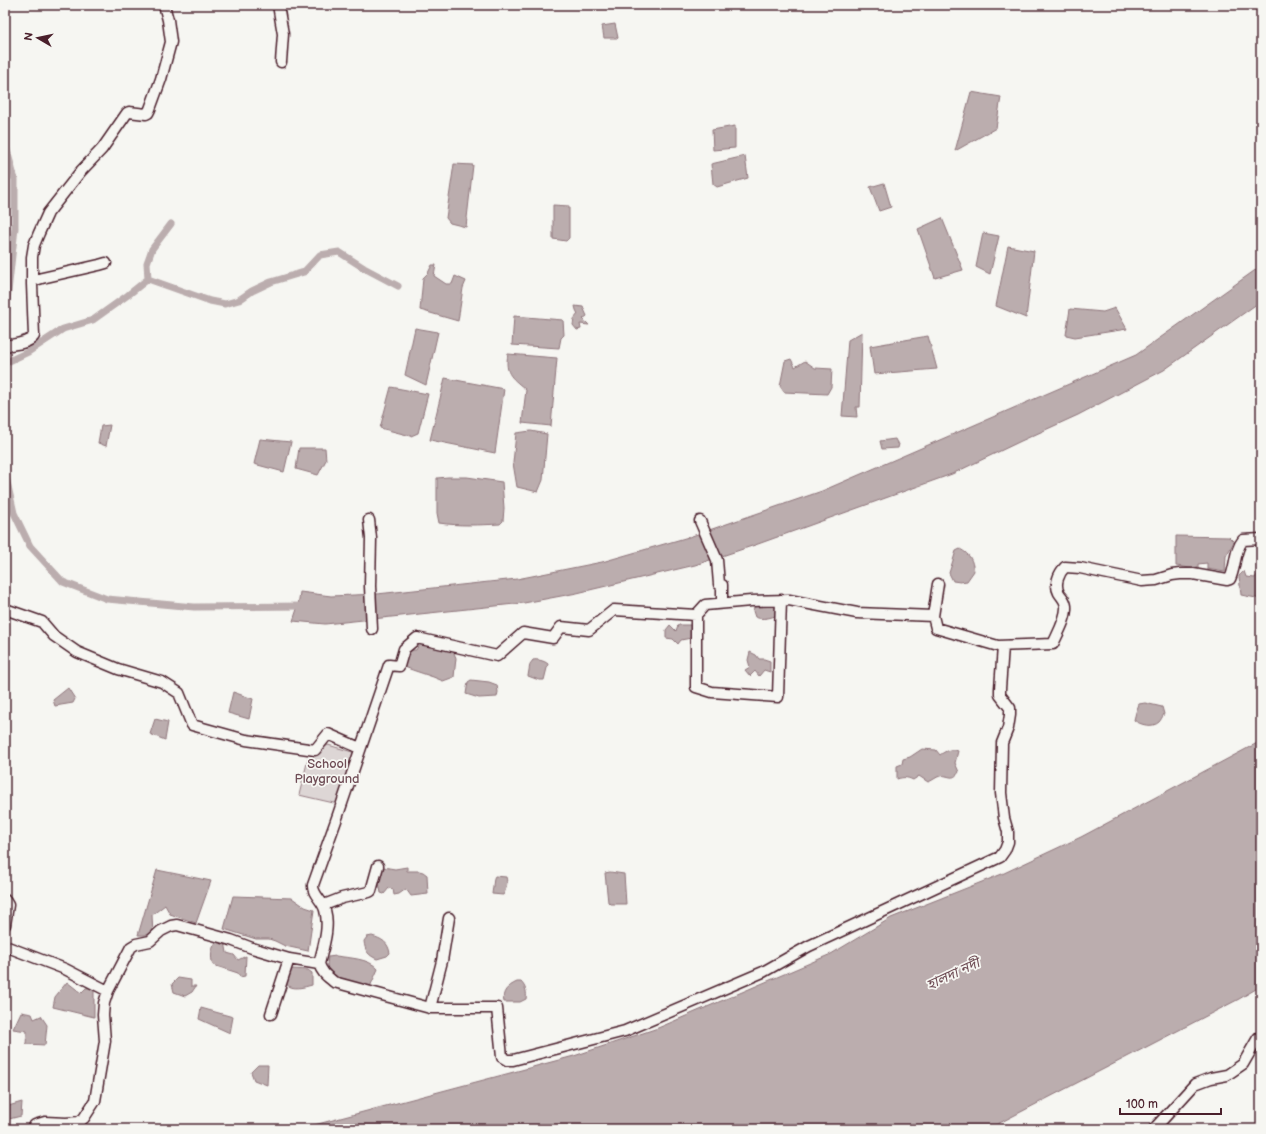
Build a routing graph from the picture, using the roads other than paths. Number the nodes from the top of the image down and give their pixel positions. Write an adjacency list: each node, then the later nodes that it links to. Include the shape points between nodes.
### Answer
1 (164, 5): 5 (street, via 171,42 148,113 127,113 102,149 48,213 34,245)
2 (278, 5): 3 (street, via 283,34)
3 (281, 62)
4 (106, 263): 5 (street)
5 (32, 281): 6 (street, via 34,336 26,342)
6 (5, 346)
7 (369, 520): 16 (street)
8 (702, 524): 12 (street, via 717,560 722,585)
9 (1261, 539): 17 (street, via 1243,540 1232,574 1227,580 1193,574 1172,574 1142,581 1065,567 1057,586 1066,607 1053,644)
10 (938, 584): 15 (street)
11 (781, 600): 12 (street); 14 (street, via 778,697 712,692 696,687); 15 (street, via 857,613)
12 (722, 603): 14 (street, via 705,605)
13 (5, 610): 18 (street, via 42,622 54,636 77,652 118,669 162,682 179,694 192,724 246,740 315,750 328,734)
14 (696, 615): 18 (street, via 614,610 589,630 561,627 553,638 523,633 497,656 417,638 404,649 399,666 389,665)
15 (933, 616): 17 (street, via 936,628)
16 (372, 629)
17 (1003, 646): 28 (street, via 1000,695 1010,708 1010,722 1002,743 1001,793 1008,842 1000,857 816,942 762,972 618,1033 507,1060 502,1057 497,1008)
18 (360, 748): 21 (street, via 313,885 313,891)
19 (378, 866): 21 (street, via 369,892)
20 (5, 900): 23 (street, via 8,905)
21 (324, 905): 26 (street, via 326,928)
22 (449, 918): 28 (street, via 442,961)
23 (5, 925)
24 (5, 946): 27 (street, via 65,969)
25 (289, 959): 26 (street); 27 (street, via 231,940 171,926 150,941 136,944 131,948); 29 (street)
26 (319, 964): 28 (street, via 324,975 334,982)
27 (108, 991): 31 (street, via 103,1014 105,1041 95,1101 79,1122 45,1122)
28 (430, 1008)
29 (271, 1014)
30 (1261, 1039): 32 (street, via 1258,1038 1243,1064 1228,1075 1195,1084)
31 (31, 1129)
32 (1154, 1129)

